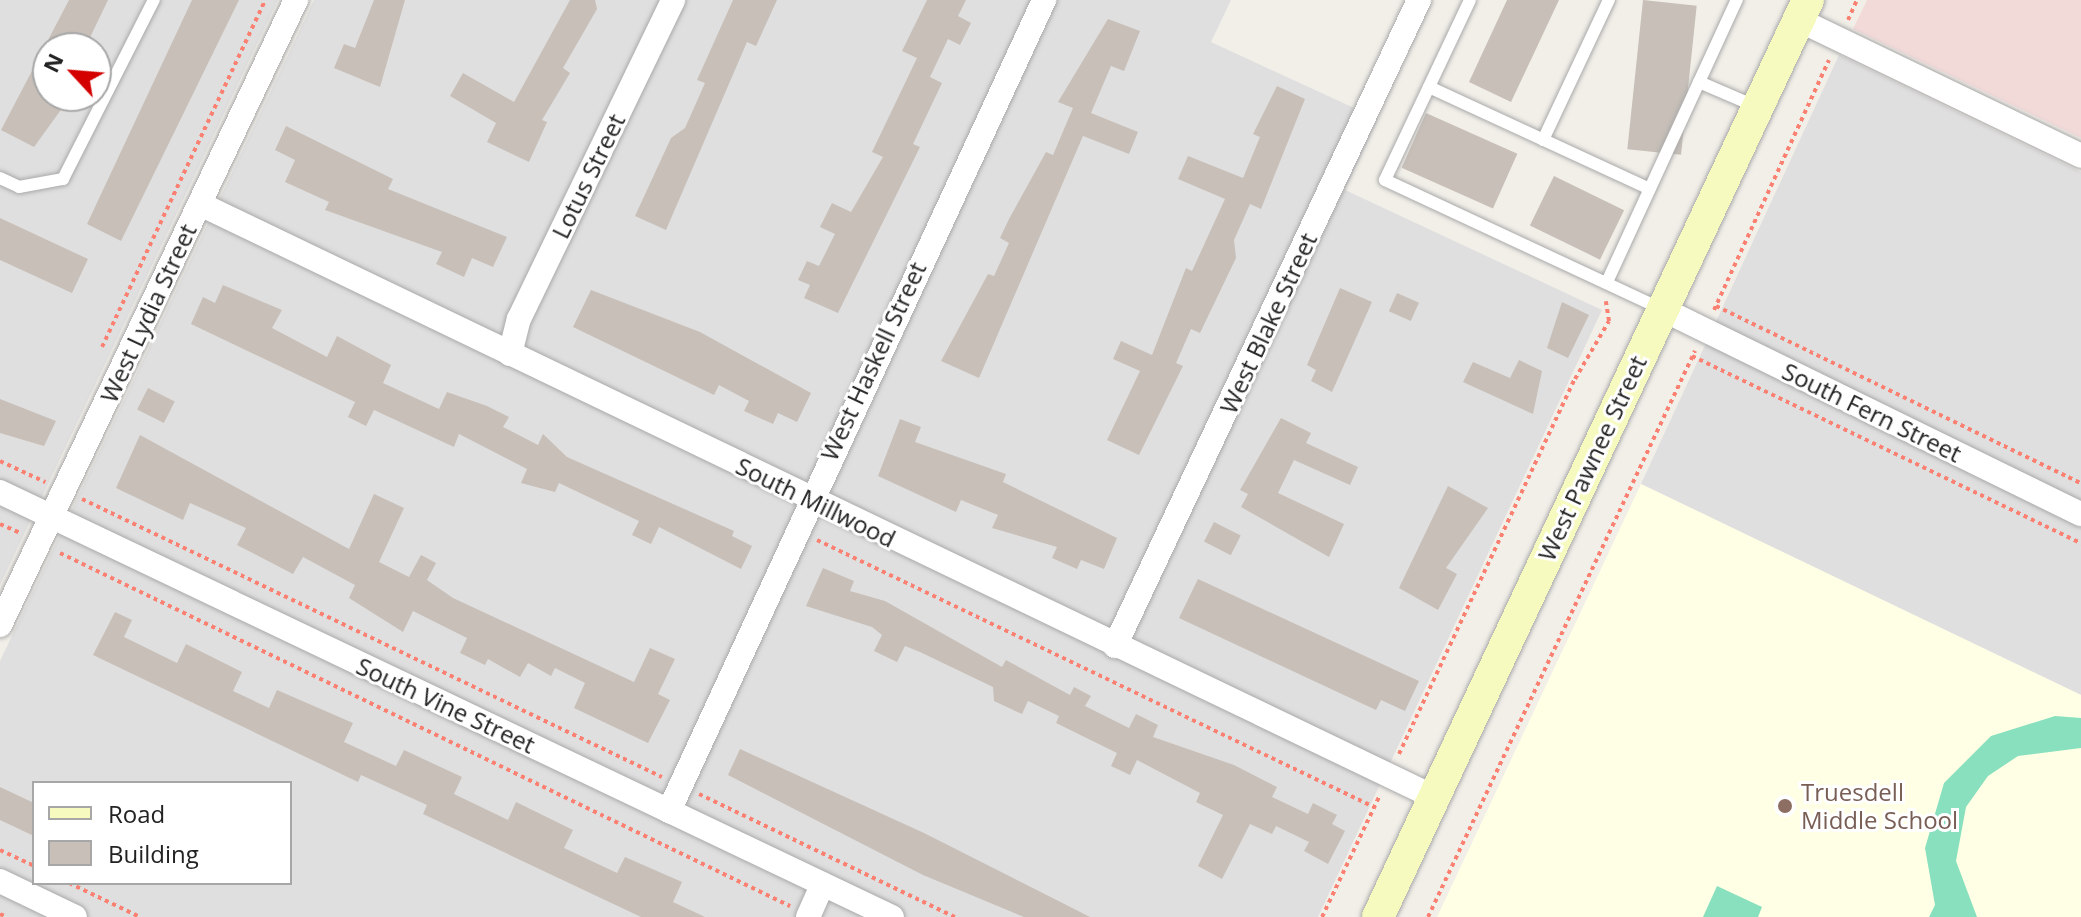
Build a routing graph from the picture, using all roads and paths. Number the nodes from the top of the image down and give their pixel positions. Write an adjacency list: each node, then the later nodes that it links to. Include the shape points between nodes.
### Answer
1 (154, 0): 18 (lane, via 63,179 19,187)
2 (265, 0): 25 (path)
3 (296, 0): 20 (street, West Lydia Street)
4 (673, 0): 26 (street, Lotus Street, via 519,319)
5 (1044, 0): 32 (street, West Haskell Street)
6 (1419, 0): 40 (street, West Blake Street)
7 (1470, 0): 14 (lane)
8 (1609, 0): 16 (lane)
9 (1737, 0): 13 (lane)
10 (1857, 0): 12 (path)
11 (1804, 10): 12 (street); 15 (main road, West Pawnee Street)
12 (1839, 39): 17 (street); 22 (path)
13 (1699, 82): 15 (lane); 19 (lane)
14 (1429, 87): 16 (lane); 21 (lane, via 1385,180)
15 (1758, 107): 23 (main road, West Pawnee Street)
16 (1543, 140): 19 (lane)
17 (2081, 156)
18 (0, 178)
19 (1650, 189): 21 (lane)
20 (200, 204): 26 (street, South Millwood); 30 (street, West Lydia Street)
21 (1611, 284): 23 (lane); 41 (path, via 1604,306 1609,321 1575,379)
22 (1716, 306): 24 (path); 29 (path)
23 (1662, 309): 24 (street, South Fern Street); 43 (main road, West Pawnee Street)
24 (1705, 330): 27 (path); 33 (street, South Fern Street)
25 (102, 347)
26 (510, 354): 32 (street, South Millwood)
27 (1692, 356): 38 (path); 60 (path)
28 (0, 461): 30 (path)
29 (2081, 483)
30 (63, 491): 34 (street, West Lydia Street); 42 (path)
31 (0, 492): 34 (street, South Vine Street)
32 (810, 500): 40 (street, South Millwood); 42 (street, West Haskell Street)
33 (2081, 514)
34 (51, 517): 37 (street, West Lydia Street); 45 (street, South Vine Street)
35 (0, 524): 37 (path)
36 (815, 539): 44 (path)
37 (39, 543): 39 (street, West Lydia Street); 52 (path)
38 (2081, 543)
39 (0, 625)
40 (1115, 646): 41 (street, South Millwood)
41 (1389, 776): 43 (street, South Millwood); 44 (path)
42 (681, 786): 45 (street, West Haskell Street); 57 (path)
43 (1434, 797): 59 (main road, West Pawnee Street)
44 (1374, 807): 58 (path)
45 (669, 811): 49 (street, South Vine Street)
46 (0, 850): 47 (path)
47 (32, 865)
48 (0, 881): 54 (street)
49 (823, 884): 52 (street); 56 (street, South Vine Street)
50 (73, 885): 55 (path)
51 (0, 914): 53 (path)
52 (808, 916)
53 (7, 917)
54 (75, 917)
55 (140, 917)
56 (892, 917)
57 (955, 917)
58 (1322, 917)
59 (1378, 917)
60 (1428, 917)

